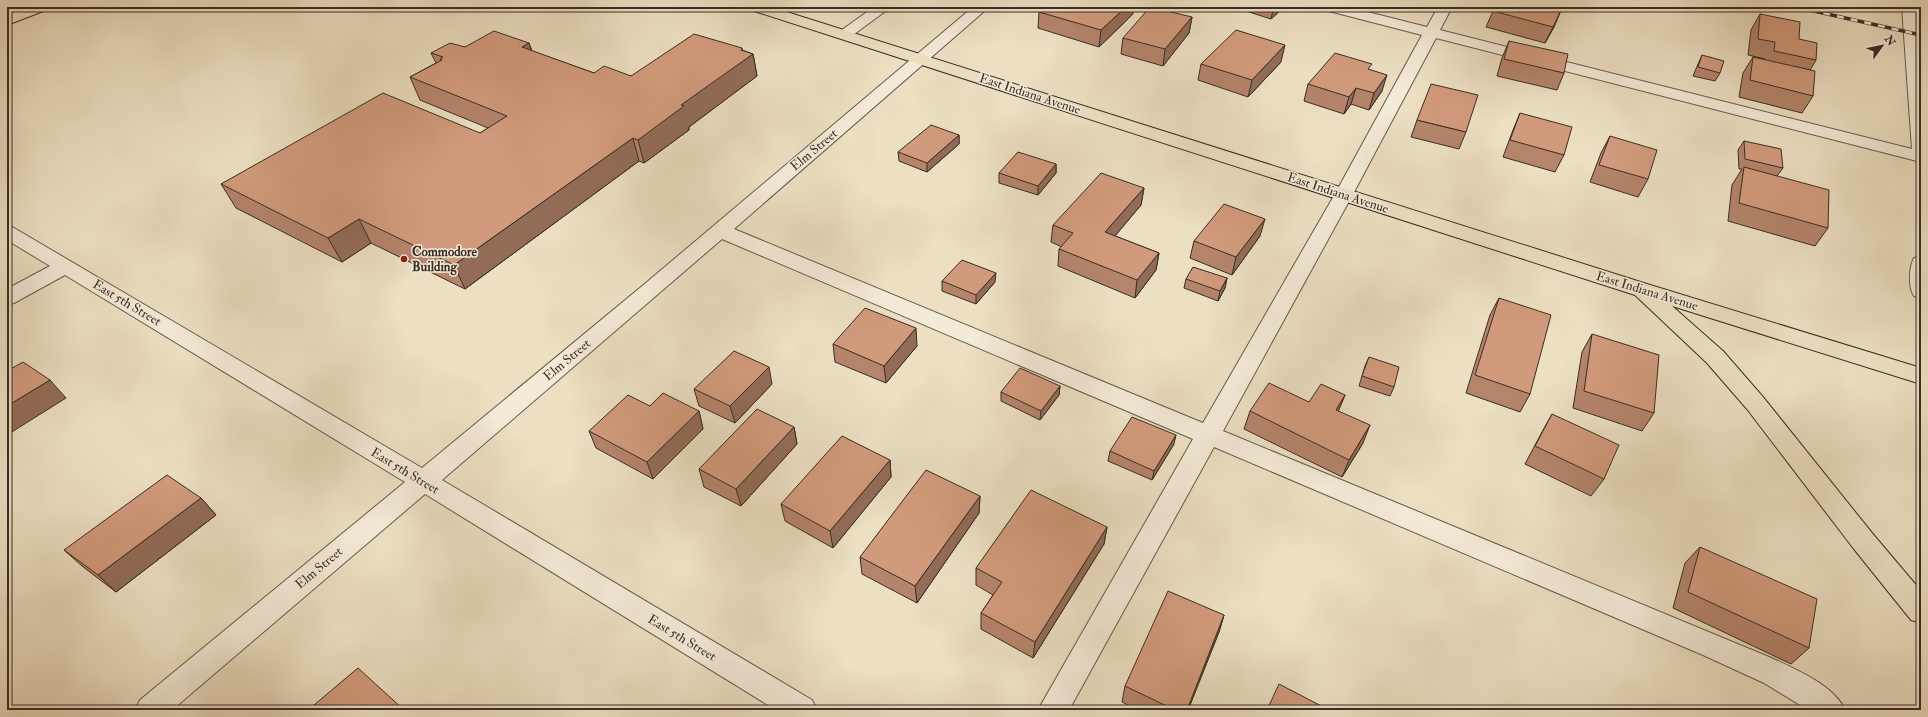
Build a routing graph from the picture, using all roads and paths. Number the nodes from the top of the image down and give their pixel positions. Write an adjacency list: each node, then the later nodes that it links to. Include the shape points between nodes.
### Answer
1 (41, 7): 8 (main road)
2 (756, 7): 10 (main road, East Indiana Avenue)
3 (884, 7): 10 (street)
4 (1330, 7): 9 (street)
5 (1446, 7): 9 (street)
6 (975, 8): 11 (street, Elm Street)
7 (1910, 9): 12 (street)
8 (7, 20)
9 (1433, 32): 13 (street); 14 (street)
10 (844, 35): 11 (main road, East Indiana Avenue)
11 (921, 60): 14 (main road, East Indiana Avenue); 15 (street, Elm Street)
12 (1921, 153)
13 (1921, 157)
14 (1344, 194): 19 (main road, East Indiana Avenue); 23 (street)
15 (720, 231): 23 (street); 24 (street, Elm Street)
16 (7, 232): 18 (street, East 5th Street)
17 (1921, 263): 20 (street)
18 (66, 266): 21 (street); 24 (street, East 5th Street)
19 (1640, 289): 22 (main road, East Indiana Avenue); 25 (main road, via 1715,357 1755,403)
20 (1921, 292)
21 (7, 298)
22 (1921, 376)
23 (1209, 435): 28 (street); 29 (street, via 1720,649 1784,678)
24 (422, 481): 26 (street, Elm Street); 27 (street, East 5th Street)
25 (1921, 611)
26 (150, 710)
27 (802, 710)
28 (1053, 710)
29 (1830, 710)

